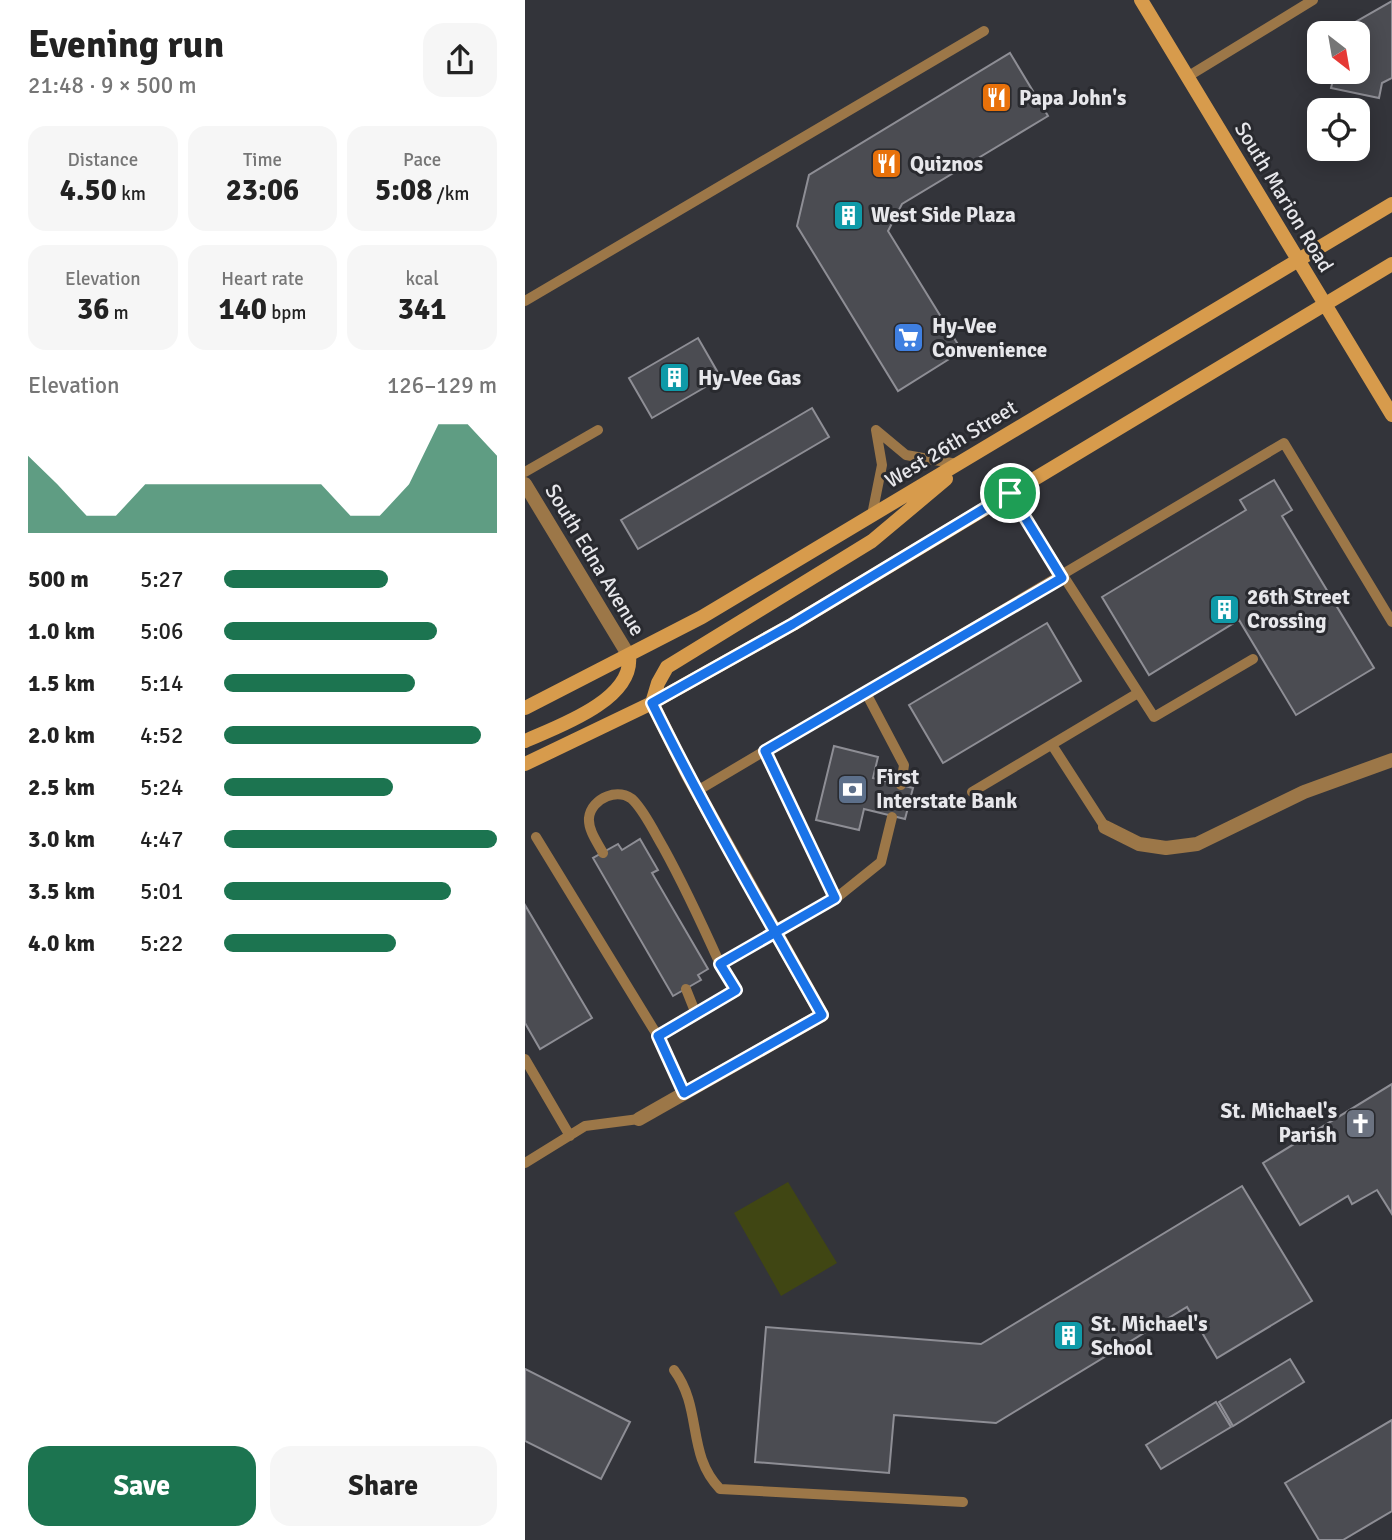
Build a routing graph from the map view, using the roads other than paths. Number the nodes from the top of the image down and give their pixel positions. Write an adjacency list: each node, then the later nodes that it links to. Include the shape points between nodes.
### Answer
1 (1141, 0): 4 (main road, South Marion Road)
2 (1313, 0): 4 (lane)
3 (984, 32): 8 (lane)
4 (1187, 77): 6 (main road, South Marion Road)
5 (1392, 204): 6 (main road, West 26th Street)
6 (1299, 261): 9 (main road, South Marion Road); 12 (main road, West 26th Street)
7 (1392, 264): 9 (main road)
8 (525, 300)
9 (1325, 304): 10 (main road, South Marion Road); 16 (main road)
10 (1392, 415)
11 (598, 430): 14 (lane)
12 (979, 451): 13 (main road, West 26th Street); 24 (main road, via 872,541 667,667)
13 (958, 464): 17 (main road, West 26th Street); 17 (lane, via 906,455 876,430 882,465)
14 (525, 472)
15 (525, 484): 20 (street, South Edna Avenue)
16 (1010, 493): 18 (lane); 24 (main road)
17 (873, 515): 20 (main road, West 26th Street)
18 (1062, 578): 19 (lane, via 1284,443); 22 (lane); 23 (lane)
19 (1392, 622)
20 (629, 656): 25 (main road, West 26th Street); 26 (main road, via 626,679 612,695 588,712)
21 (1253, 659): 23 (lane, via 1154,717)
22 (866, 693): 28 (lane); 31 (lane, via 904,765)
23 (1139, 694): 27 (lane)
24 (652, 703): 30 (main road); 32 (street)
25 (525, 708)
26 (525, 741)
27 (1052, 745): 33 (lane); 35 (lane)
28 (765, 751): 32 (lane); 38 (lane)
29 (1392, 760): 35 (street, via 1304,792 1197,844 1166,848 1139,844)
30 (525, 764)
31 (901, 785)
32 (697, 791): 39 (street)
33 (972, 792)
34 (892, 817): 38 (lane, via 881,862)
35 (1105, 827)
36 (535, 837): 43 (lane)
37 (603, 853): 40 (lane, via 592,836 589,818 594,804 621,793 633,799 648,821)
38 (835, 898): 39 (lane)
39 (775, 931): 40 (lane); 45 (street, via 822,1015)
40 (720, 964): 42 (lane, via 736,990)
41 (686, 989): 42 (lane)
42 (696, 1014): 43 (lane)
43 (658, 1036): 45 (lane)
44 (525, 1059): 47 (lane)
45 (684, 1093): 46 (street)
46 (639, 1119): 47 (lane, via 586,1126)
47 (570, 1136): 48 (lane)
48 (525, 1163)
49 (674, 1370): 50 (lane, via 694,1409 698,1451 706,1474 720,1489)
50 (963, 1502)

